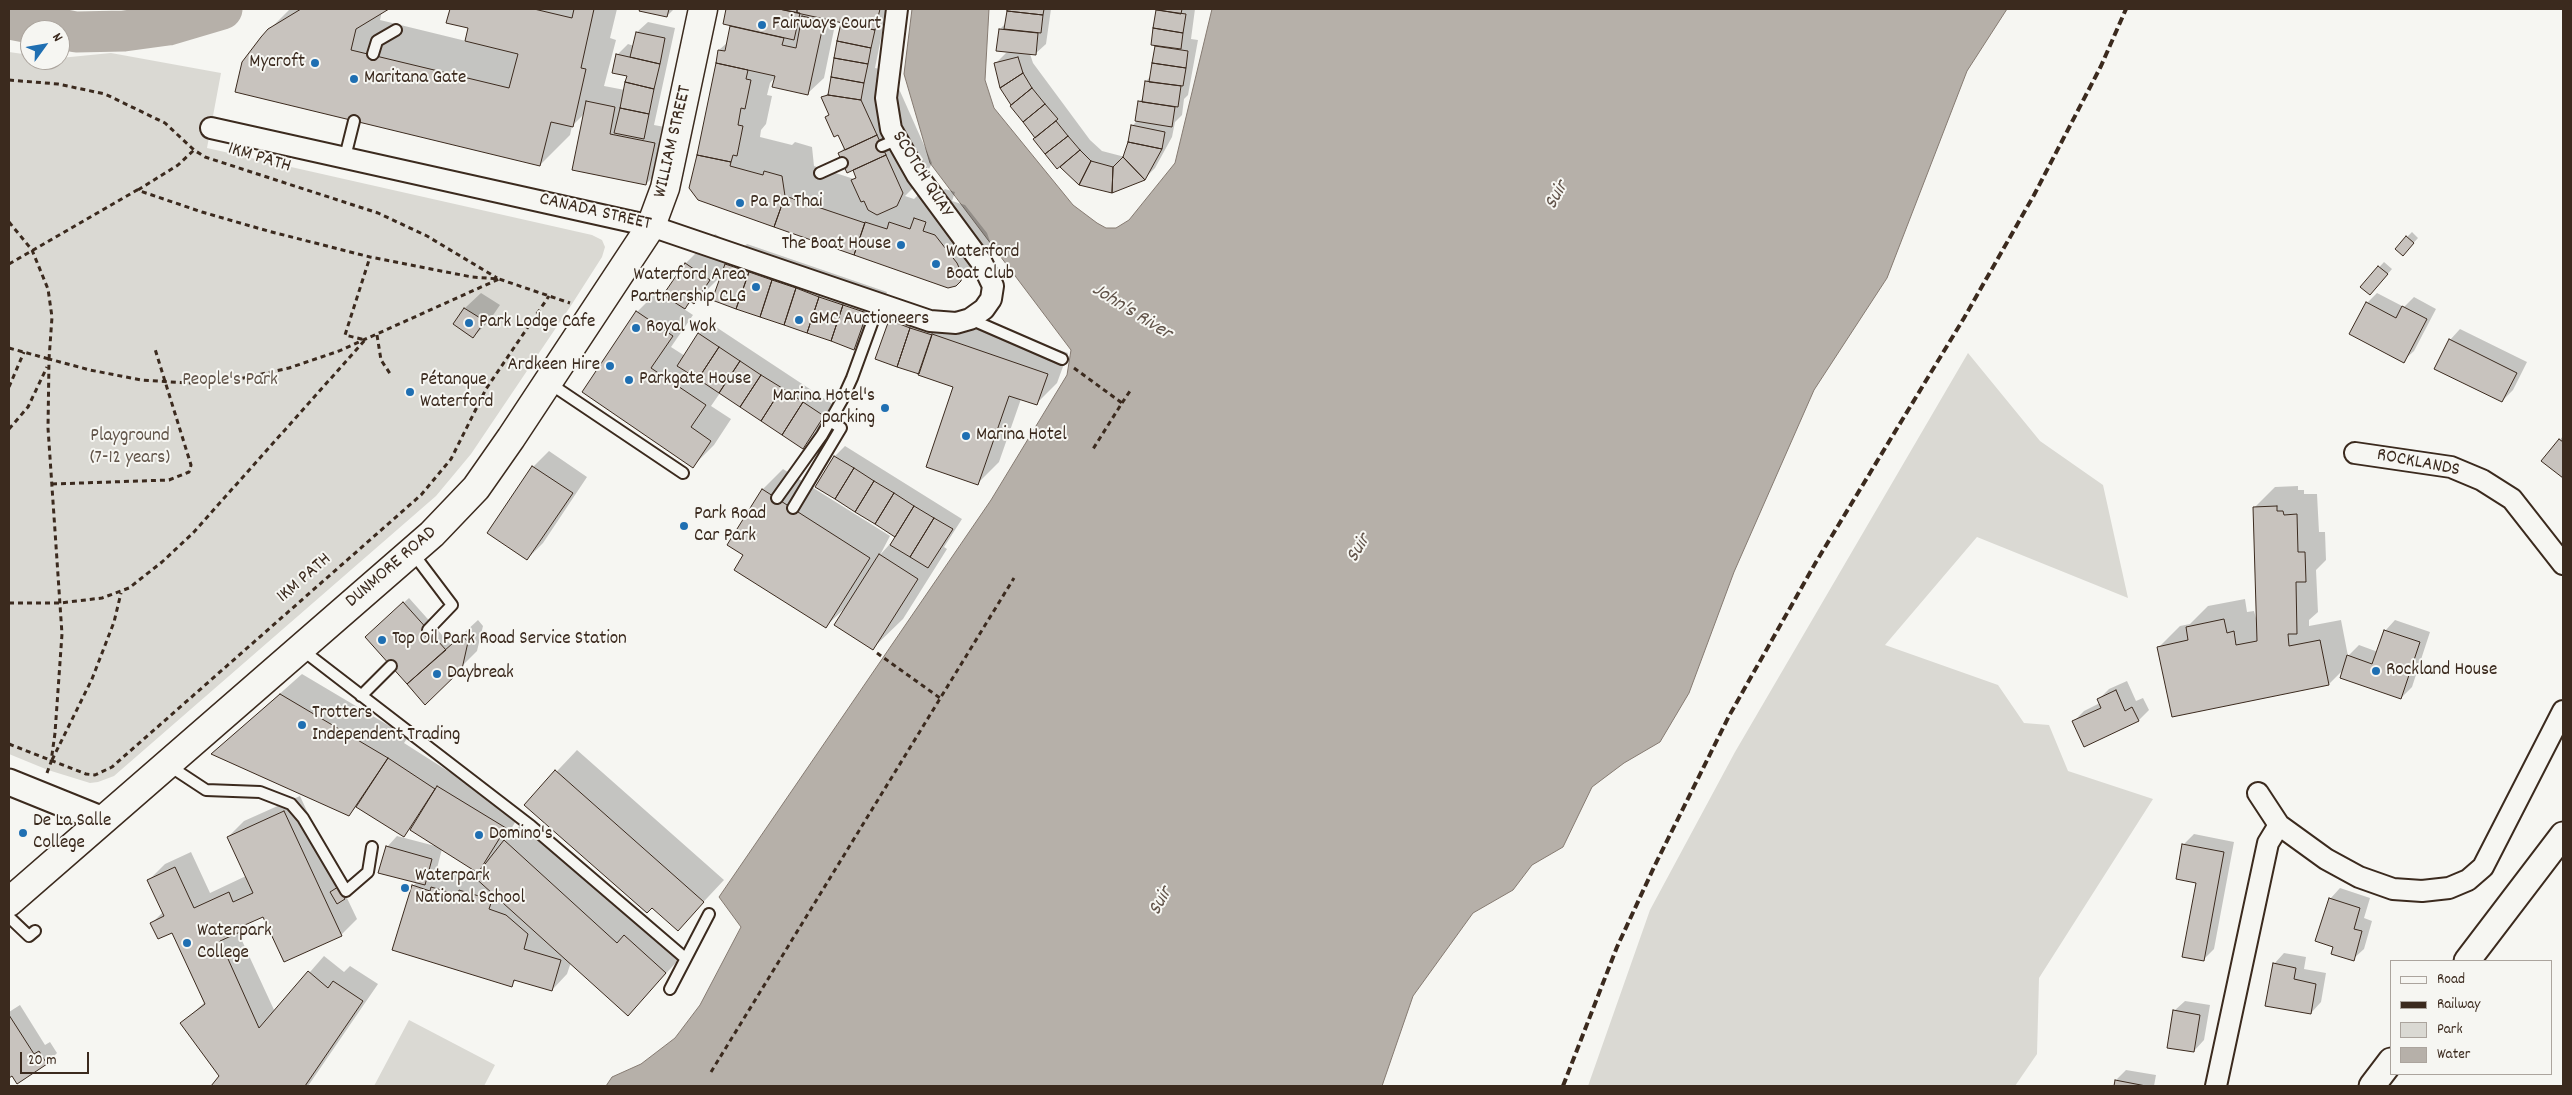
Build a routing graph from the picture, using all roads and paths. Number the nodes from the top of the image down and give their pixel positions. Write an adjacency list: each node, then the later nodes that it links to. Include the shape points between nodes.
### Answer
1 (703, 9): 14 (main road, WILLIAM STREET, via 665,188)
2 (897, 9): 21 (street, SCOTCH QUAY, via 886,98 889,143 991,279 991,299)
3 (396, 30): 4 (lane, via 377,41)
4 (373, 54)
5 (9, 80): 8 (path, 1KM PATH, via 58,84 104,94 165,123)
6 (354, 122): 9 (lane)
7 (211, 128): 9 (street, CANADA STREET)
8 (194, 150): 12 (path, via 171,170); 19 (path, 1KM PATH, via 212,159 378,213 427,236)
9 (345, 157): 14 (street, CANADA STREET)
10 (842, 164): 11 (lane)
11 (820, 173)
12 (137, 190): 15 (path); 16 (path, via 202,212)
13 (9, 222): 15 (path)
14 (650, 226): 18 (main road, WILLIAM STREET); 20 (street, CANADA STREET)
15 (32, 250): 17 (path); 27 (path, via 44,276 51,303)
16 (370, 257): 19 (path, via 472,277); 23 (path, via 345,334)
17 (9, 264)
18 (625, 267): 31 (main road, DUNMORE ROAD)
19 (499, 279): 22 (path); 57 (path, 1KM PATH, via 549,296 486,389 451,459 434,482 112,767 91,775)
20 (879, 304): 21 (street, CANADA STREET, via 940,323); 35 (lane, via 852,378)
21 (970, 319): 28 (lane)
22 (377, 335): 23 (path); 29 (path, via 380,360)
23 (365, 340): 30 (path, via 262,375 213,383); 46 (path, via 193,533 150,574)
24 (9, 348): 26 (path)
25 (155, 349): 30 (path)
26 (24, 352): 27 (path); 32 (path)
27 (49, 358): 30 (path, via 116,376); 36 (path, via 34,395); 40 (path, via 47,410)
28 (1062, 358): 34 (path)
29 (391, 375)
30 (165, 382): 40 (path, via 191,465 189,472 169,480)
31 (548, 382): 39 (lane); 43 (main road, DUNMORE ROAD, via 476,488)
32 (9, 387)
33 (1130, 392): 34 (path)
34 (1122, 403): 37 (path)
35 (830, 421): 41 (lane); 42 (lane, via 841,428)
36 (9, 429)
37 (1093, 449)
38 (2355, 452): 44 (street, ROCKLANDS, via 2451,468 2482,480 2512,499)
39 (683, 473)
40 (52, 484): 48 (path)
41 (777, 498)
42 (793, 508)
43 (411, 551): 49 (lane, via 452,605); 50 (main road, DUNMORE ROAD)
44 (2563, 564)
45 (1014, 578): 54 (path)
46 (121, 592): 48 (path, via 90,601); 57 (path, via 114,622 92,679)
47 (9, 603): 48 (path)
48 (60, 604): 57 (path, via 62,651)
49 (428, 630)
50 (300, 649): 53 (lane); 58 (main road, DUNMORE ROAD)
51 (877, 653): 54 (path)
52 (391, 666): 53 (lane)
53 (361, 696): 70 (lane, via 531,826)
54 (940, 698): 74 (path)
55 (2563, 711): 63 (street, via 2483,867 2456,886 2422,891 2393,889 2359,878)
56 (9, 744): 57 (path, 1KM PATH)
57 (51, 762): 61 (path)
58 (167, 765): 62 (main road, DUNMORE ROAD); 65 (lane, via 206,790 260,792 291,804 303,818 346,891 368,872)
59 (9, 782): 61 (street)
60 (2258, 792): 63 (street)
61 (38, 794): 62 (street)
62 (103, 820): 66 (main road, DUNMORE ROAD)
63 (2279, 825): 75 (street, via 2268,843)
64 (2563, 835): 71 (street)
65 (372, 847)
66 (9, 902)
67 (708, 914): 70 (lane)
68 (9, 917): 69 (lane, via 29,936)
69 (35, 931)
70 (685, 958): 72 (lane)
71 (2468, 960)
72 (670, 989)
73 (2390, 1062): 76 (street)
74 (711, 1072)
75 (2216, 1086)
76 (2372, 1086)

